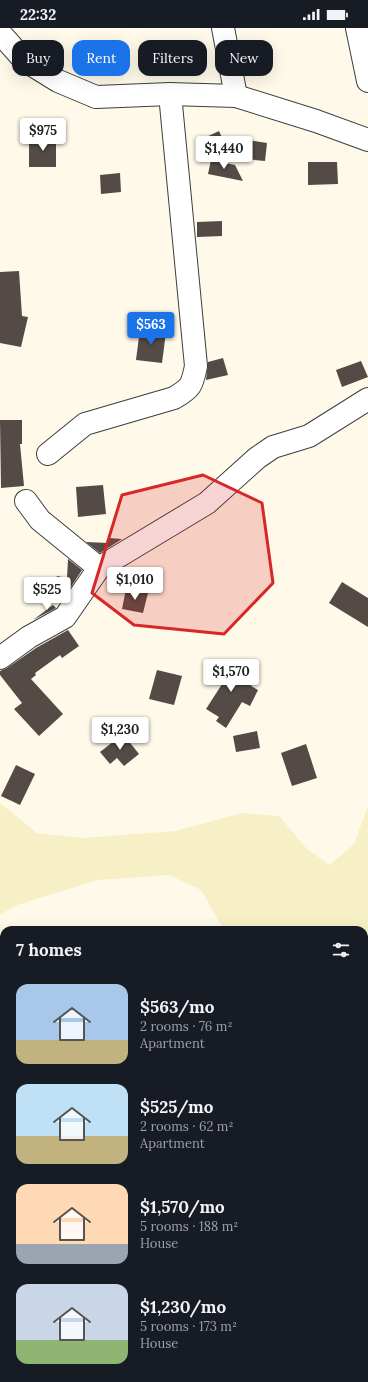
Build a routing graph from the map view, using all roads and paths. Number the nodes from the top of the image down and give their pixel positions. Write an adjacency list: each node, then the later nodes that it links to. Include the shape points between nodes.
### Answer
1 (223, 28): 6 (street)
2 (357, 28): 4 (street)
3 (0, 33): 5 (street, via 24,60 58,81 96,97)
4 (368, 81)
5 (170, 94): 6 (street); 9 (street, via 196,366 193,383 174,398 85,424)
6 (236, 96): 7 (street)
7 (368, 140)
8 (368, 399): 11 (street, via 309,436 273,446 207,502)
9 (48, 454)
10 (26, 501): 11 (street, via 40,520)
11 (98, 568): 12 (street, via 64,617 29,637)
12 (0, 658)

